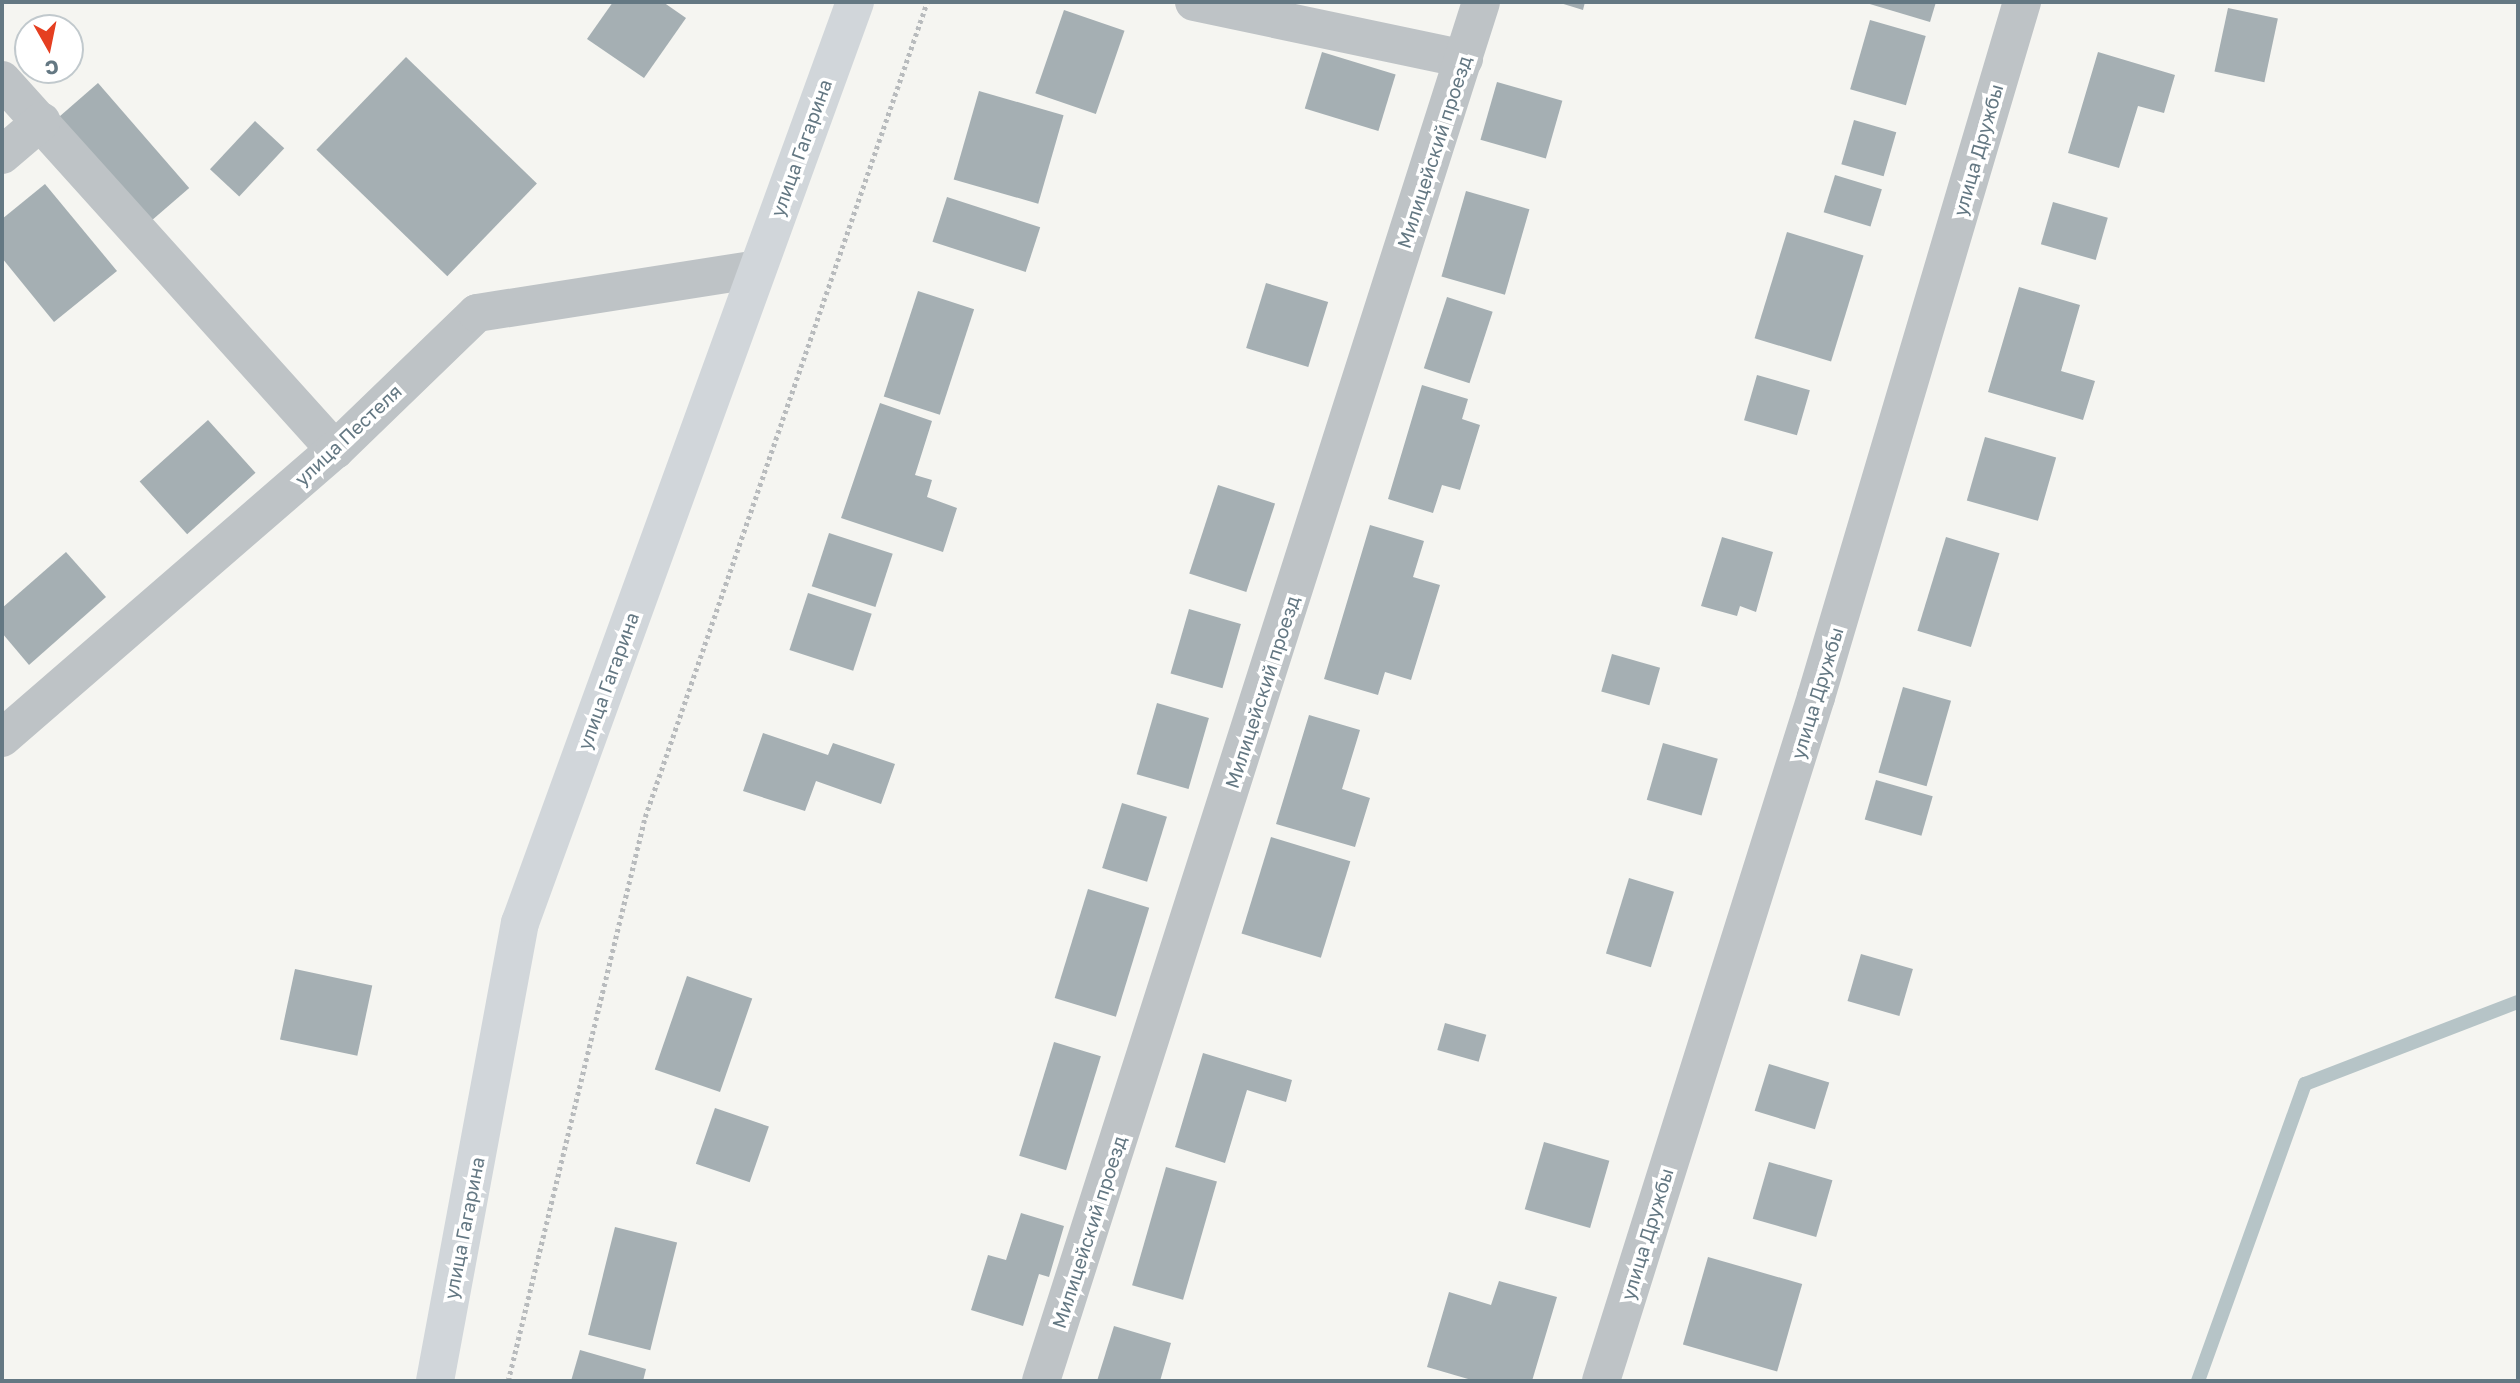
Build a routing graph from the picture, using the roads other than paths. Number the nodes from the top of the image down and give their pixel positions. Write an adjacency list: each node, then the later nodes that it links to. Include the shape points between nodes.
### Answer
1 (855, 2): 9 (main road, улица Гагарина)
2 (1194, 2): 5 (street)
3 (1481, 2): 5 (street, Милицейский проезд)
4 (2022, 2): 14 (street, улица Дружбы, via 1816,696)
5 (1464, 59): 13 (street, Милицейский проезд)
6 (2, 80): 7 (street)
7 (42, 121): 8 (street); 10 (street)
8 (2, 155)
9 (757, 269): 10 (street, улица Пестеля, via 477,313); 12 (main road, улица Гагарина, via 520,923)
10 (335, 450): 11 (street, улица Пестеля)
11 (2, 738)
12 (435, 1381)
13 (1041, 1381)
14 (1601, 1381)

